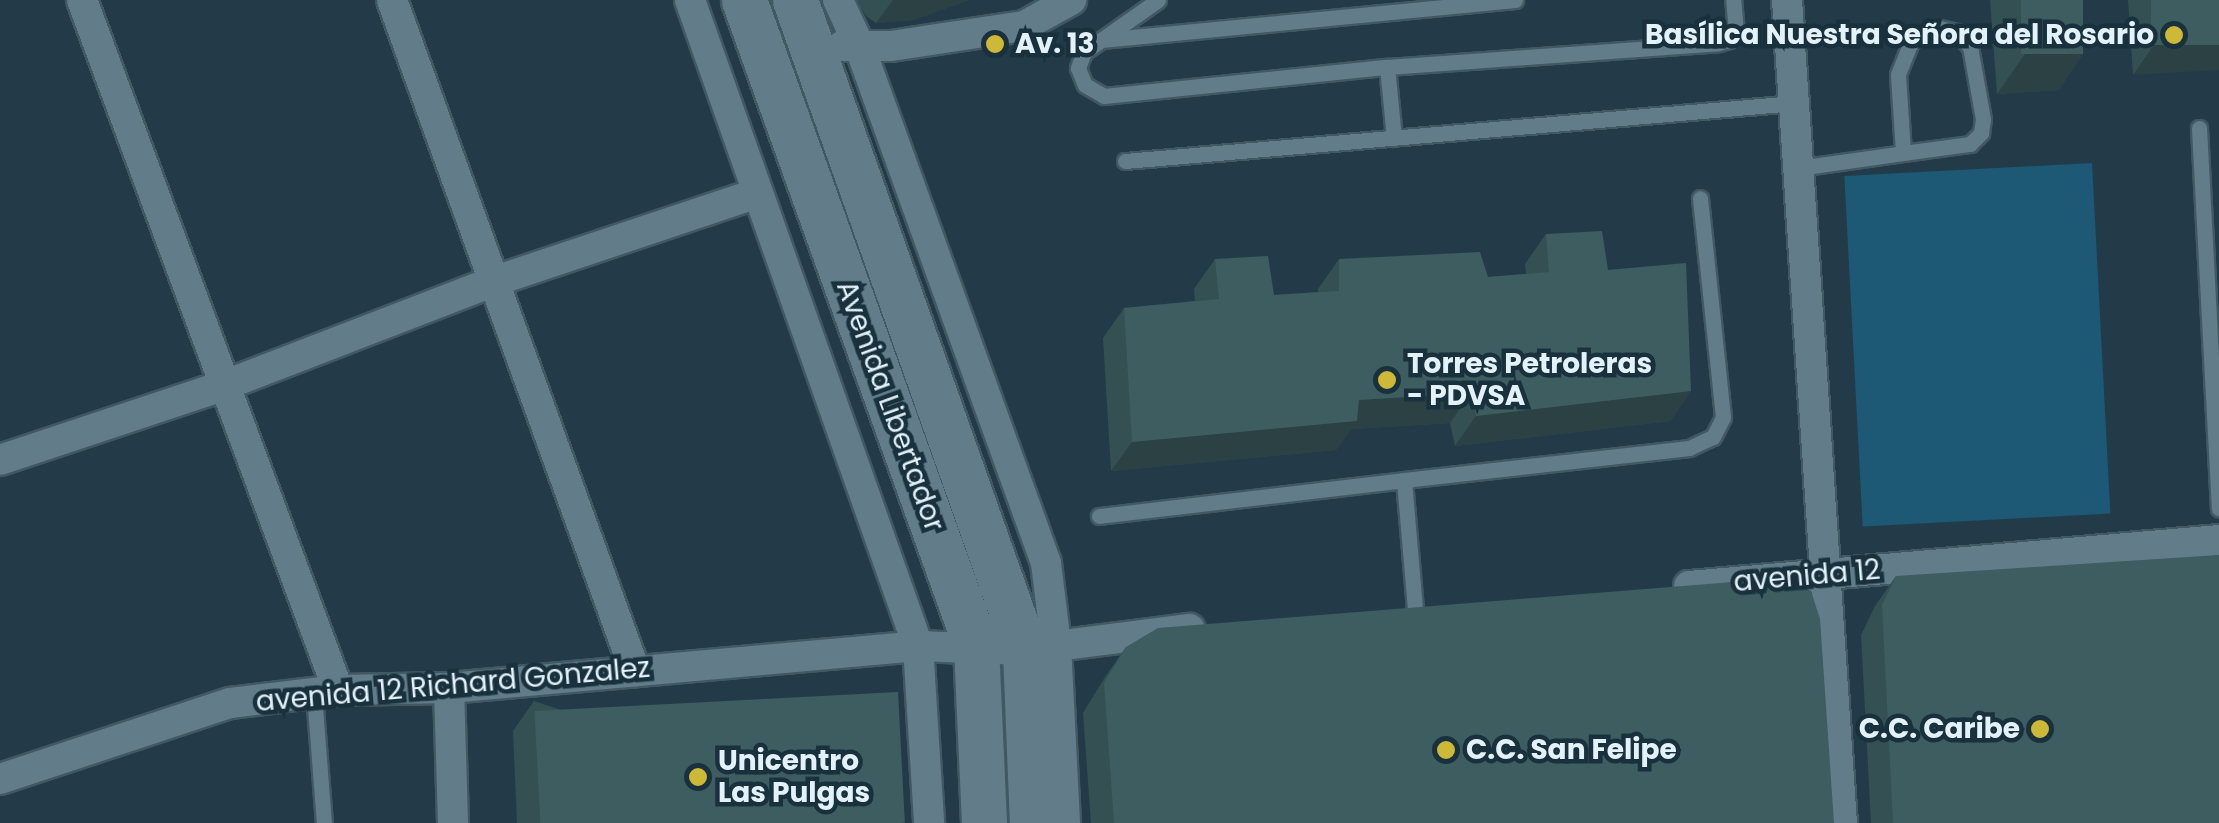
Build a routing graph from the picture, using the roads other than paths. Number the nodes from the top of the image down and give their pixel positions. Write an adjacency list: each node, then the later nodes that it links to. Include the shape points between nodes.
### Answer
1 (82, 0): 25 (street)
2 (392, 0): 24 (street)
3 (690, 0): 22 (street)
4 (744, 0): 38 (main road, Avenida Libertador)
5 (795, 0): 14 (main road, Avenida Libertador)
6 (838, 0): 13 (street)
7 (1071, 0): 13 (street, via 1024,26)
8 (1158, 0): 12 (lane)
9 (1515, 0): 12 (lane)
10 (1733, 0): 15 (lane, via 1736,32 1718,43)
11 (1787, 0): 16 (street)
12 (1096, 41): 15 (lane, via 1078,68 1084,85 1104,96)
13 (859, 45): 14 (street); 39 (street, via 1046,562)
14 (813, 48): 39 (main road, Avenida Libertador)
15 (1387, 67): 18 (lane)
16 (1794, 103): 18 (lane); 21 (street)
17 (2199, 128): 28 (lane)
18 (1394, 138): 20 (lane)
19 (1902, 153): 19 (lane, via 1970,144 1980,134 1970,47 1956,32 1936,27 1911,42 1898,76); 21 (lane)
20 (1125, 161)
21 (1798, 168): 31 (street)
22 (758, 193): 24 (street); 37 (street)
23 (1700, 198): 27 (lane, via 1723,417 1714,436 1689,448)
24 (492, 282): 25 (street); 40 (street)
25 (224, 385): 26 (street); 42 (street)
26 (0, 460)
27 (1404, 480): 29 (lane); 34 (lane)
28 (2219, 508)
29 (1099, 516)
30 (2219, 540): 31 (street, avenida 12)
31 (1827, 574): 32 (street, avenida 12); 50 (street)
32 (1651, 589)
33 (1454, 605): 34 (street)
34 (1415, 609): 35 (street)
35 (1382, 612)
36 (1217, 627): 39 (street)
37 (918, 646): 38 (street); 40 (street, avenida 12 Richard Gonzalez); 46 (street)
38 (976, 646): 39 (street); 47 (main road, Avenida Libertador)
39 (1040, 647): 48 (main road, Avenida Libertador); 49 (street)
40 (636, 671): 41 (street, avenida 12 Richard Gonzalez)
41 (449, 688): 42 (street, avenida 12 Richard Gonzalez); 45 (street)
42 (326, 692): 43 (street, avenida 12 Richard Gonzalez, via 230,702); 44 (lane)
43 (0, 779)
44 (324, 823)
45 (453, 823)
46 (929, 823)
47 (984, 823)
48 (1032, 823)
49 (1065, 823)
50 (1842, 823)

